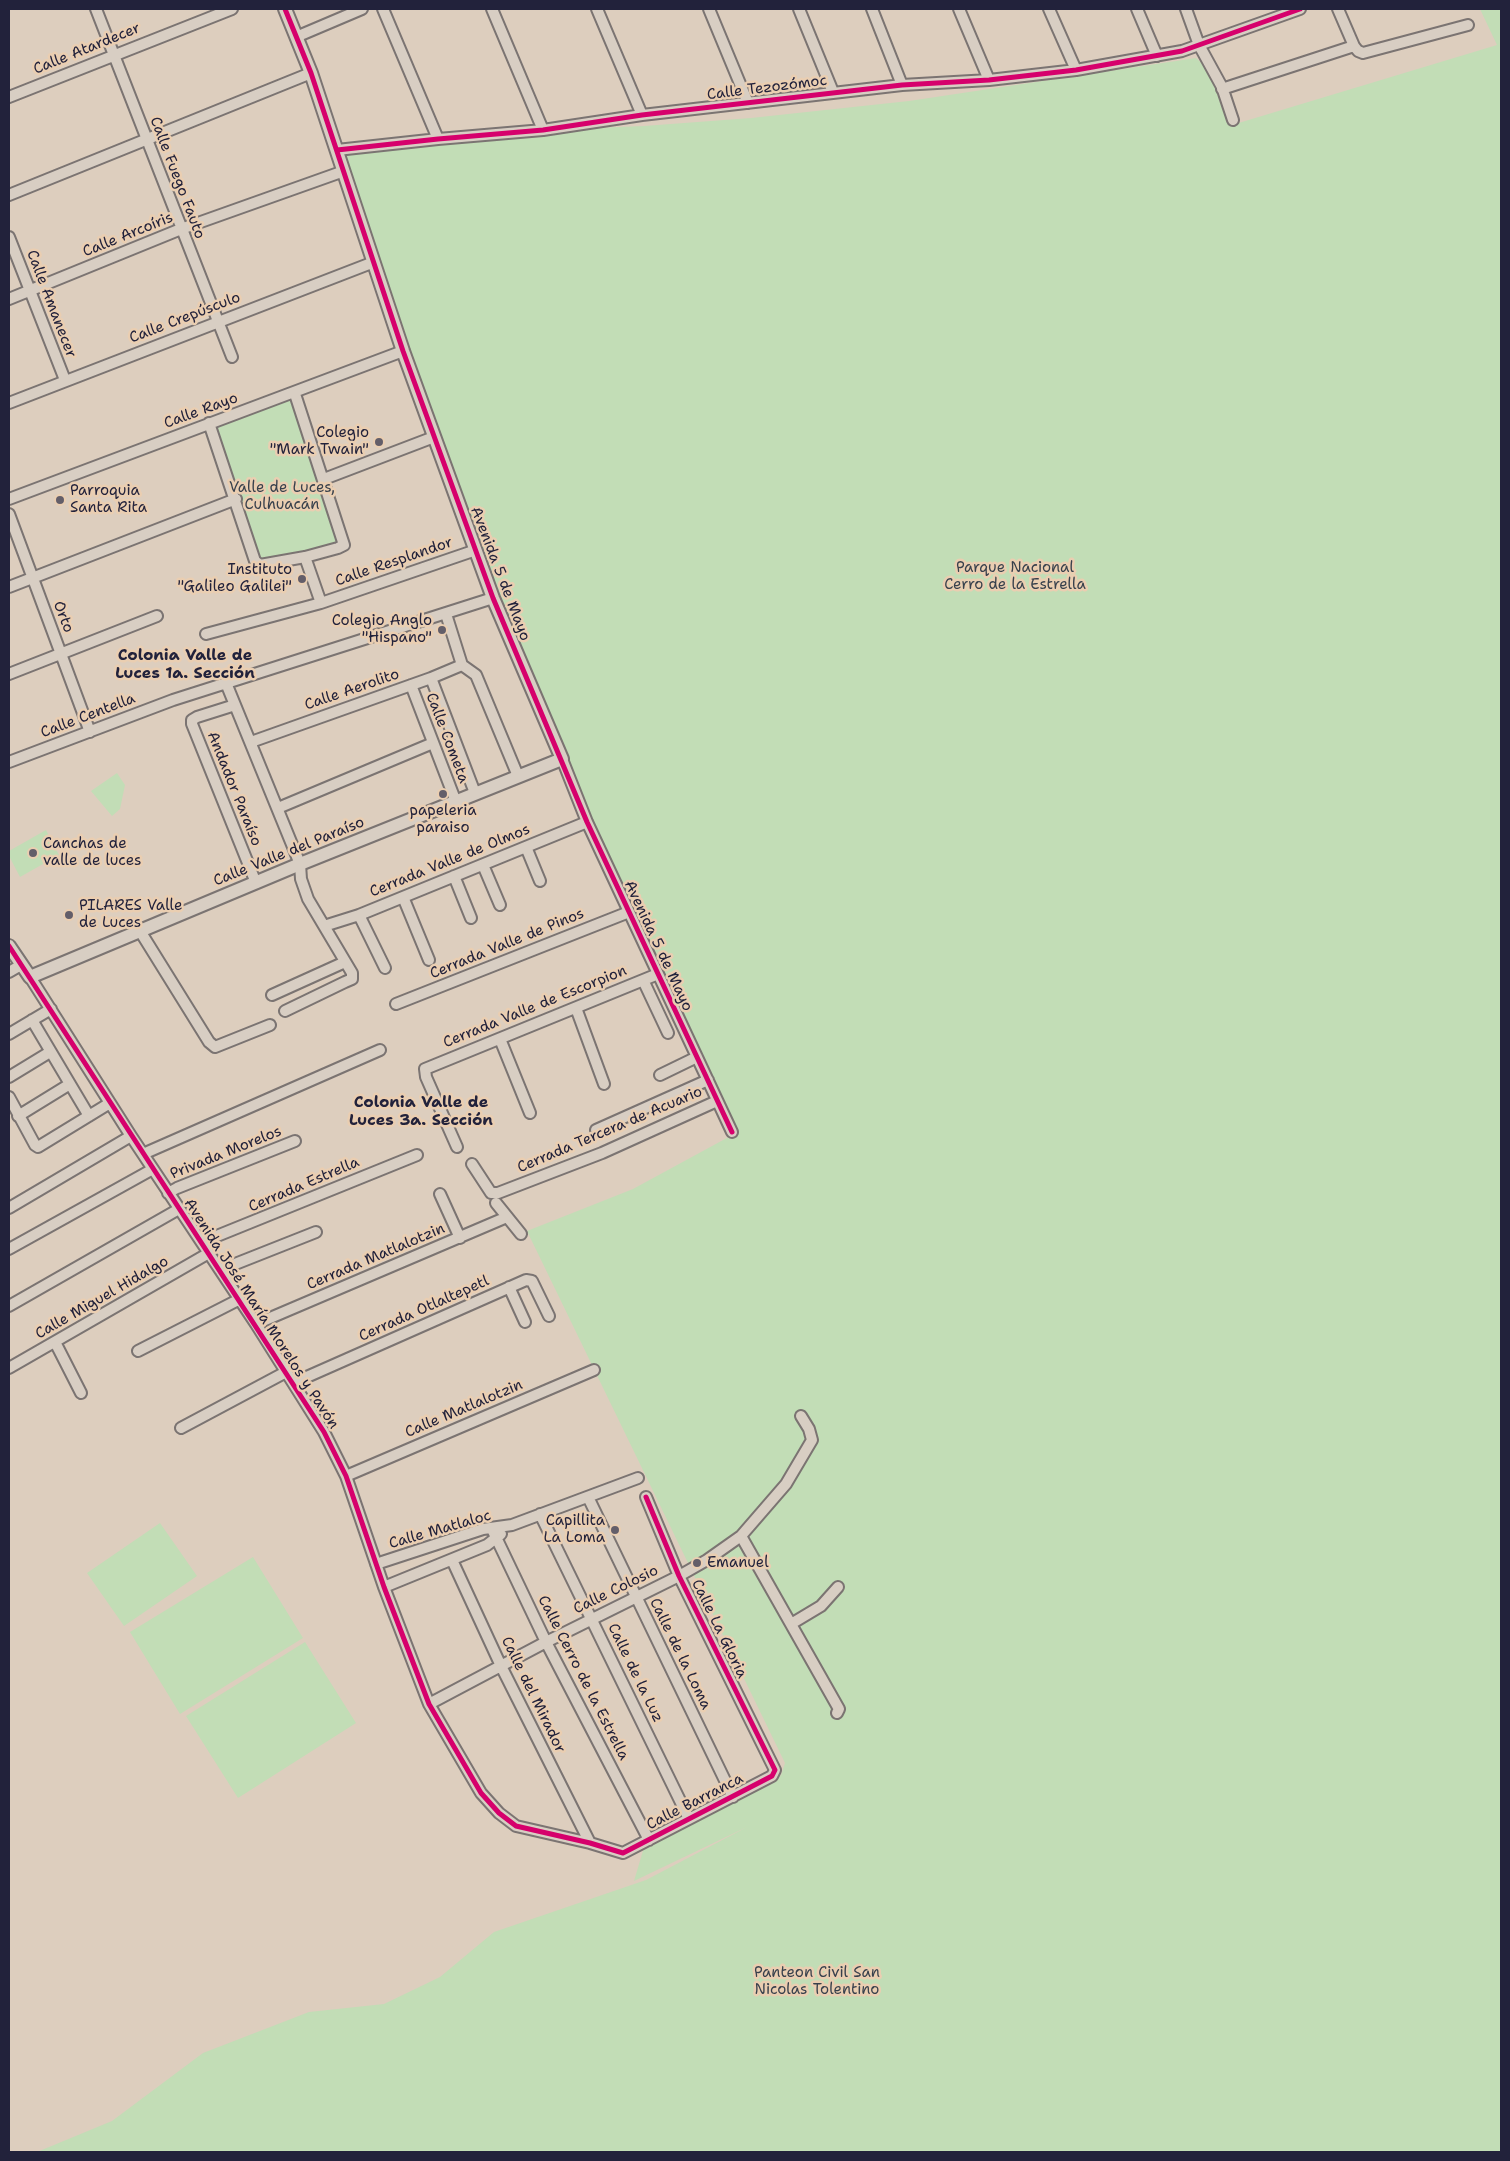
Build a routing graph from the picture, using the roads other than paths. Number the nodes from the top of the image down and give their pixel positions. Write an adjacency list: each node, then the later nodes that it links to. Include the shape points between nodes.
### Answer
1 (96, 9): 21 (street, Calle Fuego Fauto)
2 (232, 9): 21 (street, Calle Atardecer)
3 (285, 9): 18 (street, Avenida 5 de Mayo)
4 (362, 9): 18 (street)
5 (383, 9): 34 (street)
6 (492, 9): 33 (street)
7 (597, 9): 31 (street)
8 (709, 9): 30 (street)
9 (799, 9): 28 (street)
10 (872, 9): 26 (street)
11 (959, 9): 25 (street)
12 (1049, 9): 23 (street)
13 (1137, 9): 22 (street)
14 (1186, 9): 19 (street)
15 (1300, 9): 19 (street, Calle Tezozómoc)
16 (1338, 9): 20 (street)
17 (1468, 25): 20 (street, via 1363,53)
18 (296, 37): 24 (street, Avenida 5 de Mayo)
19 (1199, 45): 22 (street, Calle Tezozómoc); 27 (street)
20 (1354, 46): 27 (street)
21 (114, 54): 29 (street, Calle Atardecer); 35 (street, Calle Fuego Fauto)
22 (1157, 56): 23 (street, Calle Tezozómoc)
23 (1076, 70): 25 (street, Calle Tezozómoc)
24 (310, 73): 35 (street); 36 (street, Avenida 5 de Mayo)
25 (989, 80): 26 (street, Calle Tezozómoc)
26 (902, 84): 28 (street, Calle Tezozómoc)
27 (1222, 89): 32 (street)
28 (833, 92): 30 (street, Calle Tezozómoc)
29 (9, 96)
30 (748, 103): 31 (street, Calle Tezozómoc)
31 (642, 115): 33 (street, Calle Tezozómoc)
32 (1233, 120)
33 (542, 130): 34 (street, Calle Tezozómoc)
34 (438, 138): 36 (street, Calle Tezozómoc)
35 (146, 140): 38 (street); 39 (street, Calle Fuego Fauto)
36 (337, 150): 37 (street, Avenida 5 de Mayo)
37 (344, 171): 39 (street, Calle Arcoíris); 41 (street, Avenida 5 de Mayo)
38 (9, 195)
39 (181, 230): 42 (street, Calle Arcoíris); 44 (street, Calle Fuego Fauto)
40 (9, 237): 42 (street, Calle Amanecer)
41 (374, 262): 44 (street, Calle Crepúsculo); 45 (street, Avenida 5 de Mayo)
42 (29, 291): 43 (street, Calle Arcoíris); 47 (street, Calle Amanecer)
43 (9, 299)
44 (217, 322): 46 (street, Calle Fuego Fauto); 47 (street, Calle Crepúsculo)
45 (403, 352): 48 (street, Calle Rayo); 51 (street, Avenida 5 de Mayo)
46 (232, 357)
47 (65, 380): 49 (street, Calle Crepúsculo)
48 (294, 394): 50 (street, Calle Rayo); 52 (street)
49 (9, 403)
50 (209, 423): 53 (street); 54 (street, Calle Rayo)
51 (434, 437): 52 (street); 56 (street, Avenida 5 de Mayo)
52 (324, 479): 57 (street, via 344,545)
53 (236, 498): 57 (street, via 255,561 260,565); 58 (street)
54 (9, 499)
55 (9, 514): 58 (street, Orto)
56 (476, 550): 60 (street, Avenida 5 de Mayo); 61 (street, Calle Resplandor)
57 (305, 557): 61 (street)
58 (32, 578): 59 (street); 65 (street, Orto)
59 (9, 587)
60 (493, 598): 62 (street, Calle Centella); 75 (street, Avenida 5 de Mayo)
61 (322, 603): 64 (street, Calle Resplandor)
62 (446, 614): 66 (street); 69 (street, Calle Centella)
63 (157, 616): 65 (street)
64 (206, 634)
65 (61, 653): 67 (street); 72 (street, Orto)
66 (462, 665): 68 (street, Calle Aerolito); 77 (street, via 476,675)
67 (9, 674)
68 (431, 678): 70 (street, Calle Aerolito); 78 (street)
69 (226, 683): 71 (street); 72 (street, Calle Centella)
70 (411, 685): 73 (street, Calle Aerolito); 74 (street, Calle Cometa)
71 (235, 705): 73 (street); 87 (street, Andador Paraíso, via 197,717 192,724)
72 (90, 732): 76 (street, Calle Centella)
73 (251, 742): 80 (street)
74 (433, 743): 79 (street, Calle Cometa); 80 (street)
75 (562, 759): 77 (street, Calle Valle del Paraíso); 81 (street, Avenida 5 de Mayo)
76 (9, 762)
77 (518, 776): 78 (street, Calle Valle del Paraíso)
78 (475, 793): 79 (street, Calle Valle del Paraíso)
79 (456, 802): 83 (street, Calle Valle del Paraíso)
80 (278, 808): 83 (street)
81 (587, 822): 82 (street, Cerrada Valle de Olmos); 90 (street, Avenida 5 de Mayo)
82 (526, 847): 84 (street, Cerrada Valle de Olmos); 86 (street)
83 (300, 864): 87 (street, Calle Valle del Paraíso); 93 (street, via 308,899)
84 (483, 865): 85 (street, Cerrada Valle de Olmos); 89 (street)
85 (454, 876): 88 (street, Cerrada Valle de Olmos); 92 (street)
86 (540, 881)
87 (256, 883): 94 (street, Calle Valle del Paraíso)
88 (403, 897): 91 (street, Cerrada Valle de Olmos); 96 (street)
89 (500, 905)
90 (629, 912): 101 (street, Avenida 5 de Mayo); 105 (street, Cerrada Valle de Pinos)
91 (359, 915): 93 (street, Cerrada Valle de Olmos); 99 (street)
92 (471, 918)
93 (324, 926): 97 (street)
94 (140, 931): 102 (street, Calle Valle del Paraíso); 110 (street, via 208,1042 215,1047)
95 (9, 946): 98 (street, Avenida José María Morelos y Pavón)
96 (429, 960)
97 (345, 962): 104 (street); 108 (street, via 352,979)
98 (21, 965): 100 (street); 102 (street, Avenida José María Morelos y Pavón)
99 (385, 968)
100 (9, 972)
101 (658, 974): 103 (street, Cerrada Valle de Escorpion); 116 (street, Avenida 5 de Mayo)
102 (30, 977): 107 (street, Avenida José María Morelos y Pavón)
103 (643, 980): 106 (street, Cerrada Valle de Escorpion); 111 (street)
104 (272, 995)
105 (396, 1004)
106 (576, 1008): 113 (street, Cerrada Valle de Escorpion); 121 (street)
107 (51, 1009): 109 (street); 124 (street, Avenida José María Morelos y Pavón)
108 (285, 1011)
109 (32, 1020): 112 (street); 115 (street)
110 (270, 1025)
111 (668, 1033)
112 (9, 1034)
113 (500, 1039): 125 (street); 132 (street, Cerrada Valle de Escorpion, via 425,1069)
114 (380, 1050): 133 (street)
115 (50, 1052): 118 (street); 120 (street)
116 (697, 1058): 117 (street); 119 (street, Avenida 5 de Mayo)
117 (660, 1075)
118 (9, 1077)
119 (708, 1080): 123 (street, Avenida 5 de Mayo); 128 (street)
120 (70, 1084): 126 (street); 127 (street)
121 (604, 1084)
122 (9, 1097): 126 (street)
123 (717, 1101): 129 (street, Avenida 5 de Mayo); 135 (street, Cerrada Tercera de Acuario, via 602,1153 498,1193 491,1193)
124 (110, 1103): 127 (street); 130 (street, Avenida José María Morelos y Pavón)
125 (530, 1113)
126 (18, 1116): 127 (street, via 38,1147)
127 (89, 1116)
128 (596, 1130)
129 (732, 1132)
130 (131, 1136): 133 (street, Avenida José María Morelos y Pavón); 140 (street)
131 (295, 1141): 137 (street, Privada Morelos)
132 (457, 1147)
133 (143, 1154): 136 (street, Avenida José María Morelos y Pavón)
134 (418, 1155): 146 (street, Cerrada Estrella)
135 (472, 1164)
136 (153, 1169): 137 (street, Avenida José María Morelos y Pavón); 147 (street)
137 (168, 1193): 141 (street, Avenida José María Morelos y Pavón)
138 (440, 1194): 145 (street)
139 (496, 1203): 142 (street)
140 (9, 1208)
141 (179, 1209): 146 (street, Avenida José María Morelos y Pavón); 152 (street)
142 (506, 1216): 144 (street); 145 (street, Cerrada Matlalotzin)
143 (316, 1232): 149 (street)
144 (521, 1234)
145 (460, 1238): 155 (street, Cerrada Matlalotzin)
146 (202, 1242): 148 (street, Avenida José María Morelos y Pavón)
147 (9, 1248)
148 (209, 1254): 149 (street, Avenida José María Morelos y Pavón); 156 (street, Calle Miguel Hidalgo)
149 (220, 1270): 151 (street, Avenida José María Morelos y Pavón)
150 (509, 1288): 153 (street, Cerrada Otlaltepetl, via 526,1280 532,1282); 154 (street); 161 (street, Cerrada Otlaltepetl)
151 (240, 1300): 155 (street, Avenida José María Morelos y Pavón); 157 (street)
152 (9, 1306)
153 (549, 1316)
154 (525, 1322)
155 (256, 1324): 160 (street, Avenida José María Morelos y Pavón)
156 (55, 1342): 158 (street, Calle Miguel Hidalgo); 162 (street)
157 (138, 1351)
158 (9, 1368)
159 (594, 1370): 165 (street, Calle Matlalotzin)
160 (286, 1372): 161 (street, Avenida José María Morelos y Pavón); 164 (street)
161 (293, 1383): 165 (street, Avenida José María Morelos y Pavón, via 324,1432)
162 (81, 1393)
163 (801, 1416): 171 (street, Calle Colosio, via 810,1429 812,1440 786,1484)
164 (182, 1428)
165 (346, 1476): 173 (street, Avenida José María Morelos y Pavón)
166 (638, 1478): 168 (street, Calle Matlaloc)
167 (646, 1496): 174 (street, Calle La Gloria)
168 (588, 1497): 169 (street, Calle Matlaloc); 177 (street, Calle de la Loma)
169 (540, 1514): 170 (street, Calle Matlaloc); 178 (street, Calle de la Luz)
170 (494, 1534): 172 (street, Calle Matlaloc, via 487,1545); 173 (street, Calle Matlaloc, via 483,1529); 180 (street, Calle Cerro de la Estrella)
171 (741, 1536): 174 (street, Calle Colosio); 179 (street)
172 (452, 1560): 175 (street, Calle Matlaloc); 181 (street, Calle del Mirador)
173 (376, 1564): 175 (street, Avenida José María Morelos y Pavón)
174 (679, 1576): 177 (street, Calle Colosio); 184 (street, Calle La Gloria)
175 (384, 1587): 182 (street, Avenida José María Morelos y Pavón)
176 (838, 1587): 179 (street, via 821,1606)
177 (636, 1596): 178 (street, Calle Colosio); 185 (street, Calle de la Loma)
178 (592, 1618): 180 (street, Calle Colosio); 186 (street, Calle de la Luz)
179 (791, 1624): 183 (street, via 838,1708)
180 (546, 1642): 181 (street, Calle Colosio); 187 (street, Calle Cerro de la Estrella)
181 (501, 1666): 182 (street, Calle Colosio); 188 (street, Calle del Mirador)
182 (429, 1704): 188 (street, Avenida José María Morelos y Pavón, via 481,1793 499,1813 516,1826)
183 (837, 1713)
184 (775, 1770): 185 (street, Calle Barranca, via 772,1776)
185 (733, 1797): 186 (street, Calle Barranca)
186 (689, 1819): 187 (street, Calle Barranca)
187 (649, 1840): 189 (street, Calle Barranca)
188 (590, 1843): 189 (street, Avenida José María Morelos y Pavón)
189 (623, 1853)

